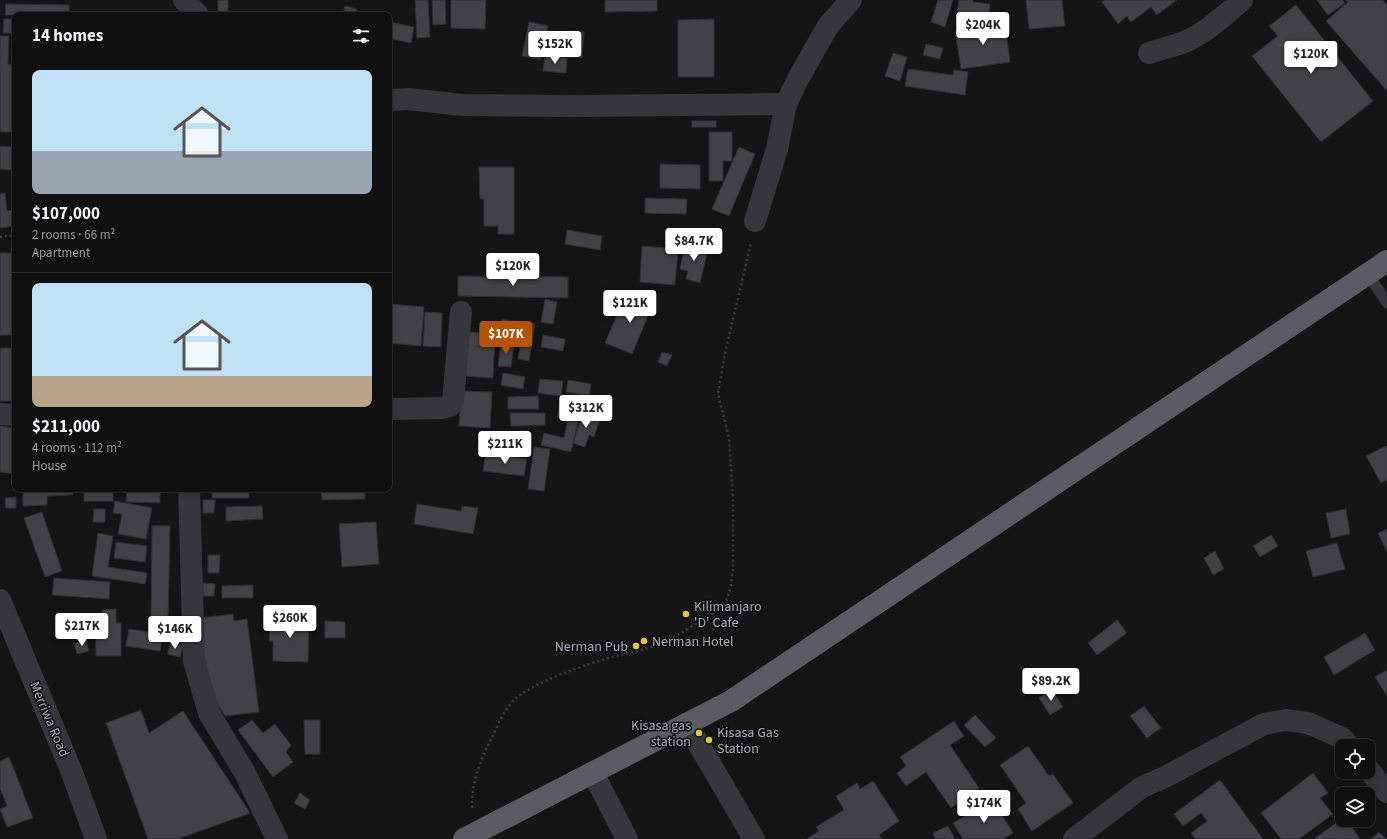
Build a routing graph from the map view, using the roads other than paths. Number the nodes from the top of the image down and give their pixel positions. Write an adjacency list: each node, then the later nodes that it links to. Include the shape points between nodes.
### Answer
1 (184, 0): 4 (street)
2 (851, 0): 7 (street, via 828,26)
3 (1242, 0): 5 (street, via 1187,41)
4 (195, 12)
5 (1149, 53)
6 (392, 100): 7 (street, via 463,105)
7 (786, 104): 8 (street, via 777,149)
8 (756, 221)
9 (1387, 261): 10 (highway)
10 (1368, 274): 11 (lane); 18 (highway, via 731,701)
11 (1387, 303)
12 (461, 312): 13 (street, via 453,401 450,406)
13 (392, 409)
14 (0, 414): 15 (street)
15 (12, 415)
16 (189, 492): 25 (street, via 194,661 209,713 245,773)
17 (0, 600): 24 (street, Merriwa Road, via 71,770)
18 (687, 724): 20 (highway); 27 (street)
19 (1343, 739): 28 (street, via 1308,723 1286,720 1264,724 1142,787)
20 (593, 773): 23 (highway); 26 (street)
21 (1375, 777): 22 (street)
22 (1387, 792)
23 (470, 837)
24 (96, 839)
25 (277, 839)
26 (627, 839)
27 (754, 839)
28 (1074, 839)

